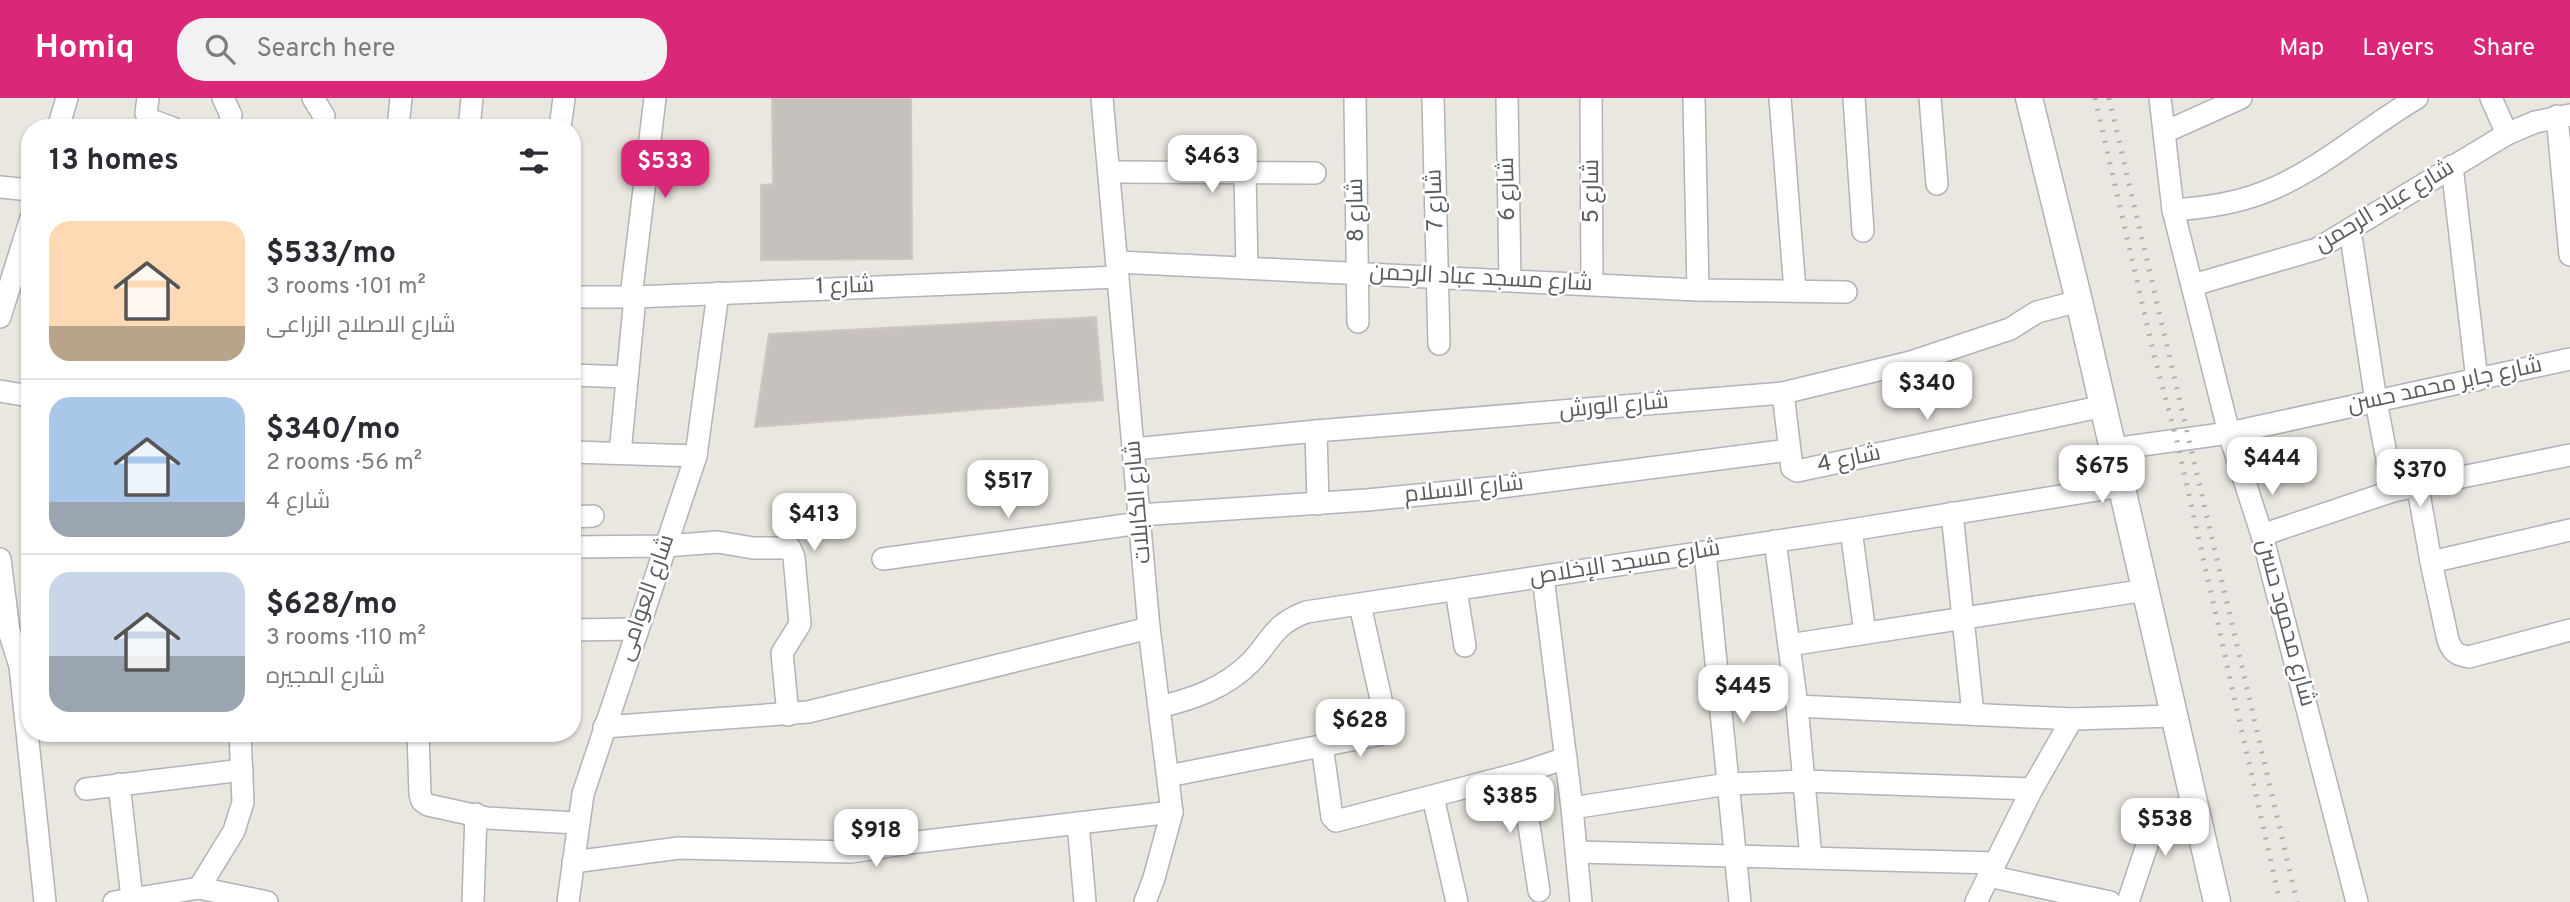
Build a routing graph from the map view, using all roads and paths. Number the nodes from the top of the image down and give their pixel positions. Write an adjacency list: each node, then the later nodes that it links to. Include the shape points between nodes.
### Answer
1 (66, 98): 25 (street)
2 (148, 98): 26 (street)
3 (223, 98): 27 (street)
4 (313, 98): 28 (street)
5 (401, 98): 29 (street)
6 (472, 98): 30 (street)
7 (564, 98): 31 (street)
8 (655, 98): 58 (street)
9 (1102, 98): 35 (street, شارع الكابلات)
10 (1355, 98): 48 (street, شارع 8)
11 (1433, 98): 49 (street, شارع 7)
12 (1507, 98): 50 (street, شارع 6)
13 (1591, 98): 51 (street, شارع 5)
14 (1694, 98): 53 (street)
15 (1780, 98): 54 (street)
16 (1854, 98): 43 (street)
17 (1930, 98): 38 (street)
18 (2029, 98): 59 (street)
19 (2160, 98): 32 (street, شارع محمود حسن)
20 (2241, 98): 32 (street)
21 (2417, 98): 23 (street)
22 (2491, 98): 33 (street)
23 (2394, 104): 41 (street, via 2303,173 2264,193 2214,207)
24 (2563, 115): 33 (street, شارع عباد الرحمن); 45 (street)
25 (60, 119)
26 (148, 119)
27 (230, 119)
28 (324, 119)
29 (398, 119)
30 (470, 119)
31 (561, 119)
32 (2165, 132): 41 (street, شارع محمود حسن)
33 (2507, 134): 34 (street, شارع عباد الرحمن)
34 (2452, 166): 42 (street, شارع عباد الرحمن); 66 (street)
35 (1110, 172): 37 (street); 47 (street, شارع الكابلات)
36 (1315, 173): 37 (street)
37 (1245, 174): 46 (street)
38 (1937, 184)
39 (0, 187): 40 (street)
40 (21, 189)
41 (2173, 210): 52 (street, شارع محمود حسن)
42 (2350, 230): 52 (street, شارع عباد الرحمن, via 2304,254); 70 (street)
43 (1863, 231)
44 (21, 249): 60 (street)
45 (2570, 255)
46 (1247, 268): 47 (street, شارع مسجد عباد الرحمن); 48 (street, شارع مسجد عباد الرحمن)
47 (1118, 270): 55 (street, شارع 1); 74 (street, شارع الكابلات)
48 (1358, 273): 49 (street, شارع مسجد عباد الرحمن); 61 (street, شارع 8)
49 (1438, 277): 50 (street, شارع مسجد عباد الرحمن); 62 (street, شارع 7)
50 (1510, 280): 51 (street, شارع مسجد عباد الرحمن)
51 (1592, 284): 53 (street, شارع مسجد عباد الرحمن)
52 (2193, 285): 73 (street, شارع محمود حسن)
53 (1698, 289): 54 (street, شارع مسجد عباد الرحمن)
54 (1795, 291): 56 (street, شارع مسجد عباد الرحمن)
55 (718, 292): 58 (street, شارع 1); 80 (street, شارع العوامى)
56 (1846, 292)
57 (581, 297): 58 (street, شارع 1)
58 (633, 297): 65 (street)
59 (2079, 301): 68 (street, شارع الورش, via 2037,312 2010,329 1891,368); 71 (street)
60 (0, 317)
61 (1358, 322)
62 (1439, 344)
63 (2570, 359): 66 (street, شارع جابر محمد حسن)
64 (581, 375): 65 (street)
65 (627, 377): 78 (street)
66 (2477, 380): 70 (street, شارع جابر محمد حسن)
67 (0, 391): 69 (street)
68 (1783, 393): 72 (street, شارع الورش); 76 (street, شارع 4)
69 (21, 394)
70 (2376, 401): 73 (street, شارع جابر محمد حسن); 83 (street)
71 (2104, 406): 75 (street); 76 (street, شارع 4, via 1797,471 1792,468)
72 (1316, 431): 74 (street, شارع الورش); 84 (street)
73 (2229, 433): 75 (street, شارع جابر محمد حسن); 89 (street, شارع محمود حسن)
74 (1134, 449): 86 (street, شارع الكابلات)
75 (2113, 449): 81 (street)
76 (1789, 450): 84 (street, شارع الاسلام, via 1501,487)
77 (581, 452): 78 (street)
78 (620, 453): 80 (street)
79 (2570, 455): 82 (street)
80 (696, 456): 91 (street, شارع العوامى)
81 (2122, 486): 85 (street, شارع مسجد الإخلاص); 99 (street)
82 (2418, 488): 83 (street); 95 (street)
83 (2393, 491): 89 (street)
84 (1318, 504): 86 (street, شارع الاسلام)
85 (1952, 513): 87 (street, شارع مسجد الإخلاص); 101 (street)
86 (1139, 519): 94 (street, شارع الاسلام); 102 (street, شارع الكابلات)
87 (1851, 530): 90 (street, شارع مسجد الإخلاص); 107 (street)
88 (2570, 530): 95 (street)
89 (2262, 535): 158 (street, شارع محمود حسن)
90 (1774, 541): 93 (street, شارع مسجد الإخلاص); 108 (street)
91 (665, 546): 92 (street); 103 (street, شارع العوامى); 113 (street, via 718,542 753,548 786,546 792,551 800,624 782,653)
92 (581, 547)
93 (1705, 552): 97 (street, شارع مسجد الإخلاص); 127 (street)
94 (883, 559)
95 (2431, 562): 105 (street, via 2448,640 2458,655 2469,657)
96 (1, 571): 106 (street)
97 (1542, 577): 98 (street, شارع مسجد الإخلاص); 121 (street)
98 (1456, 590): 100 (street, شارع مسجد الإخلاص); 109 (street)
99 (2146, 590): 101 (street); 115 (street)
100 (1360, 605): 112 (street, شارع مسجد الإخلاص, via 1306,612 1289,619 1223,684 1192,699); 120 (street, via 1387,726 1382,734)
101 (1963, 618): 107 (street); 114 (street)
102 (1149, 628): 112 (street, شارع الكابلات); 113 (street)
103 (636, 629): 104 (street); 117 (street, شارع العوامى)
104 (581, 630)
105 (2570, 630)
106 (20, 631): 110 (street)
107 (1865, 633): 108 (street)
108 (1789, 645): 111 (street)
109 (1465, 646)
110 (10, 669): 145 (street)
111 (1797, 706): 114 (street); 125 (street)
112 (1159, 707): 124 (street, شارع الكابلات)
113 (788, 715): 117 (street)
114 (1973, 715): 116 (street)
115 (2174, 716): 116 (street); 131 (street)
116 (2072, 719): 129 (street)
117 (604, 727): 135 (street, شارع العوامى)
118 (240, 742): 122 (street)
119 (418, 742): 134 (street, via 422,801)
120 (1322, 746): 124 (street); 130 (street, via 1336,821)
121 (1566, 758): 123 (street); 132 (street)
122 (242, 770): 126 (street); 142 (street, via 243,802 234,831)
123 (1521, 773): 130 (street); 143 (street)
124 (1167, 776): 133 (street, شارع الكابلات)
125 (1804, 781): 127 (street); 129 (street); 139 (street)
126 (119, 784): 128 (street); 144 (street)
127 (1728, 784): 132 (street); 138 (street)
128 (86, 789)
129 (2032, 789): 141 (street)
130 (1433, 797): 151 (street)
131 (2195, 806): 156 (street, via 2158,817); 157 (street)
132 (1572, 808): 137 (street)
133 (1172, 811): 136 (street); 150 (street, شارع الكابلات)
134 (476, 814): 135 (street); 147 (street)
135 (577, 823): 140 (street, شارع العوامى)
136 (1078, 823): 140 (street, via 851,852 679,848); 149 (street)
137 (1577, 852): 138 (street); 152 (street)
138 (1735, 857): 139 (street); 153 (street)
139 (1811, 858): 141 (street)
140 (573, 862): 148 (street, شارع العوامى)
141 (1991, 870): 154 (street); 155 (street)
142 (199, 888): 144 (street); 146 (street)
143 (1539, 891)
144 (123, 900)
145 (45, 902)
146 (267, 902)
147 (473, 902)
148 (568, 902)
149 (1085, 902)
150 (1145, 902)
151 (1457, 902)
152 (1581, 902)
153 (1740, 902)
154 (1976, 902)
155 (2110, 902)
156 (2128, 902)
157 (2217, 902)
158 (2357, 902)

